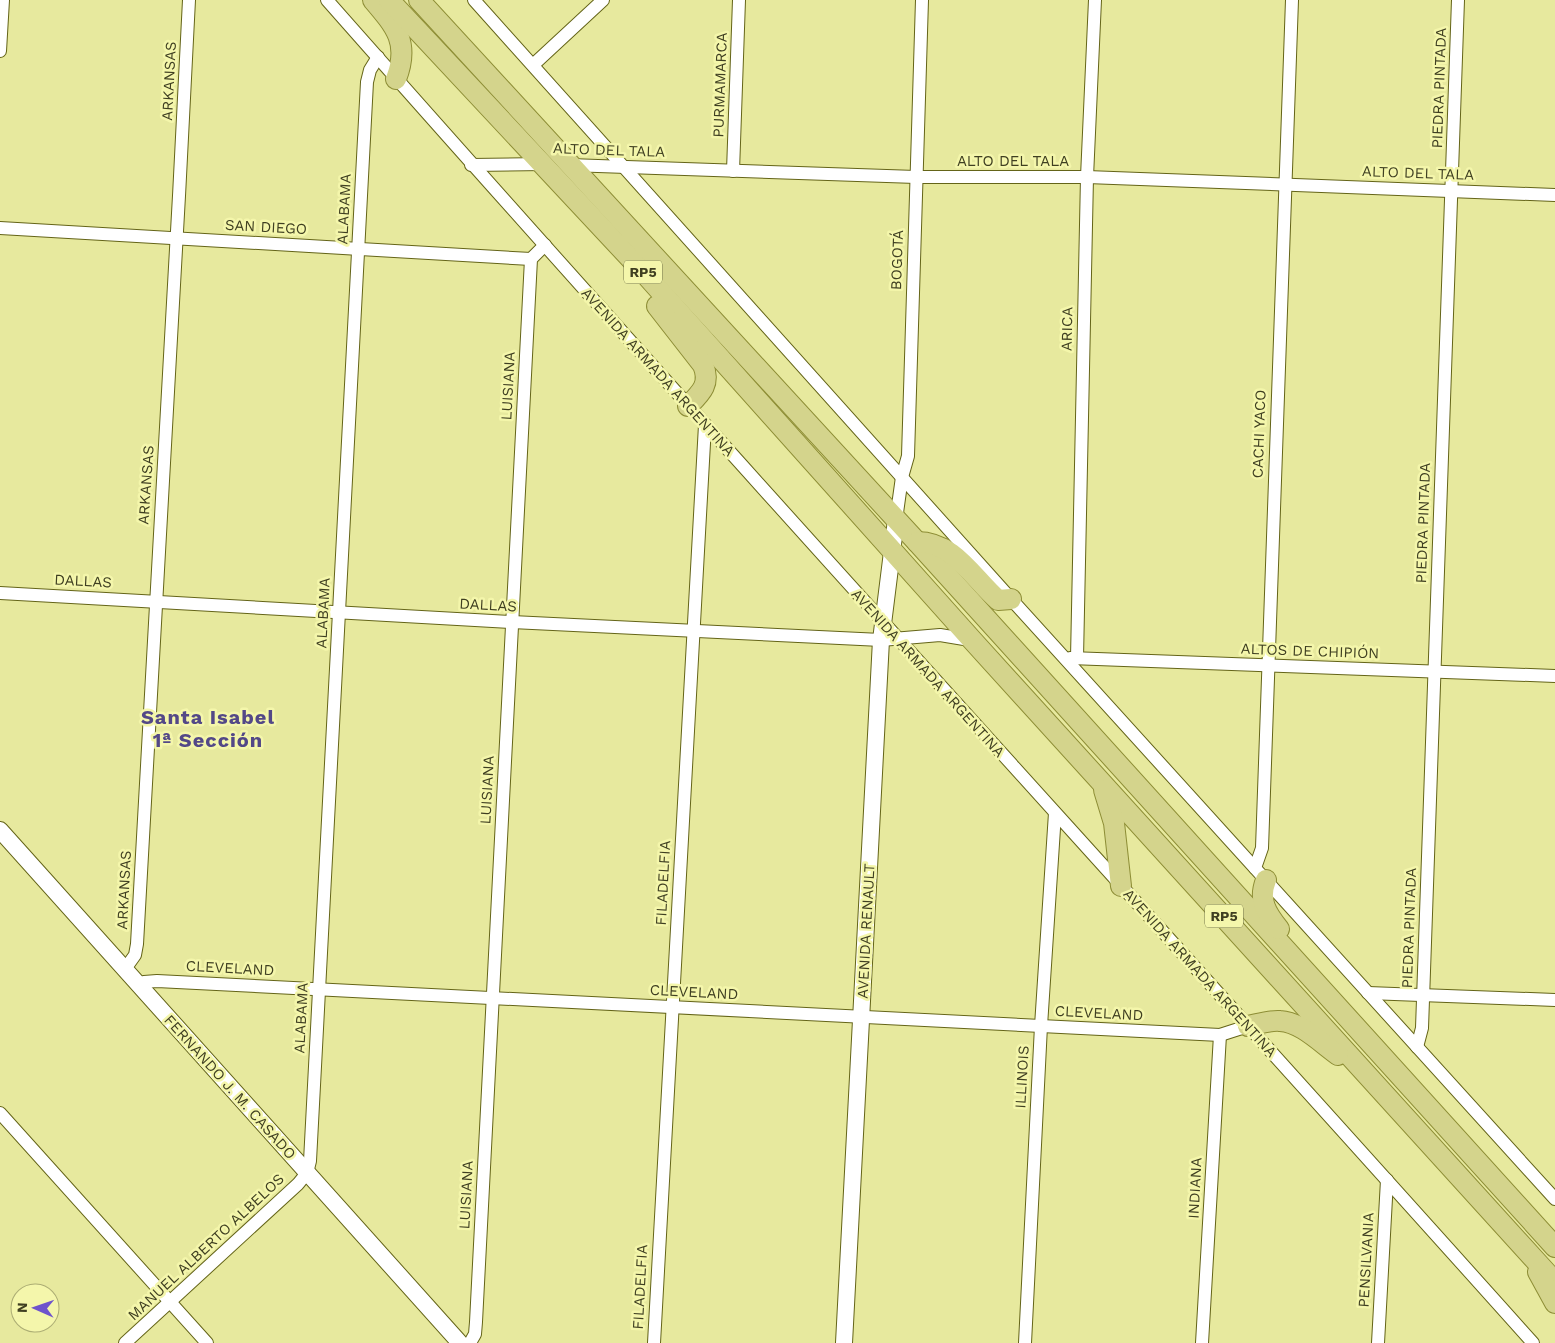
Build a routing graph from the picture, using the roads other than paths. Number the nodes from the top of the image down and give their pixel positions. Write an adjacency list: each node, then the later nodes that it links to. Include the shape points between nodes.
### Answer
1 (3, 0): 14 (street)
2 (189, 0): 29 (street, ARKANSAS)
3 (327, 0): 15 (street, AVENIDA ARMADA ARGENTINA)
4 (373, 0): 17 (main road, via 399,37 403,52)
5 (389, 0): 18 (main road, RP5)
6 (419, 0): 20 (main road, RP5)
7 (474, 0): 16 (street)
8 (603, 0): 16 (street)
9 (739, 0): 22 (street, PURMAMARCA)
10 (922, 0): 23 (street, BOGOTÁ)
11 (1095, 0): 24 (street, ARICA)
12 (1292, 0): 25 (street, CACHI YACO)
13 (1458, 0): 26 (street, PIEDRA PINTADA)
14 (0, 51)
15 (378, 57): 17 (street, AVENIDA ARMADA ARGENTINA); 31 (street, ALABAMA, via 367,82)
16 (533, 65): 21 (street)
17 (396, 79): 19 (street, AVENIDA ARMADA ARGENTINA)
18 (540, 164): 19 (street, ALTO DEL TALA); 20 (street, ALTO DEL TALA); 33 (main road, RP5)
19 (471, 165): 30 (street, AVENIDA ARMADA ARGENTINA)
20 (568, 165): 21 (street, ALTO DEL TALA); 37 (main road, RP5)
21 (623, 167): 22 (street, ALTO DEL TALA); 36 (street)
22 (733, 171): 23 (street, ALTO DEL TALA)
23 (916, 177): 24 (street, ALTO DEL TALA); 36 (street, BOGOTÁ, via 908,456)
24 (1086, 177): 25 (street, ALTO DEL TALA); 48 (street, ARICA)
25 (1285, 185): 26 (street, ALTO DEL TALA); 49 (street, CACHI YACO)
26 (1451, 191): 27 (street, ALTO DEL TALA); 50 (street, PIEDRA PINTADA)
27 (1555, 195)
28 (0, 228): 29 (street, SAN DIEGO)
29 (178, 238): 31 (street, SAN DIEGO); 42 (street, ARKANSAS)
30 (545, 244): 32 (street); 34 (street, AVENIDA ARMADA ARGENTINA)
31 (358, 248): 32 (street, SAN DIEGO); 43 (street, ALABAMA)
32 (531, 259): 44 (street, LUISIANA)
33 (645, 274): 34 (main road, via 650,296 706,372 704,390); 39 (main road, RP5)
34 (688, 406): 35 (street, AVENIDA ARMADA ARGENTINA)
35 (705, 424): 45 (street, FILADELFIA); 46 (street, AVENIDA ARMADA ARGENTINA)
36 (902, 477): 37 (street, BOGOTÁ); 41 (street)
37 (896, 520): 38 (main road, RP5); 39 (street, AVENIDA RENAULT)
38 (916, 542): 41 (main road, via 938,545 954,554 998,600); 66 (main road, RP5)
39 (892, 550): 46 (street, AVENIDA RENAULT); 47 (main road, RP5)
40 (0, 594): 42 (street, DALLAS)
41 (1011, 599): 48 (street)
42 (154, 601): 43 (street, DALLAS); 57 (street, ARKANSAS, via 137,944 135,955)
43 (339, 613): 44 (street, DALLAS); 59 (street, ALABAMA)
44 (512, 622): 45 (street, DALLAS); 62 (street, LUISIANA)
45 (692, 630): 46 (street, DALLAS); 64 (street, FILADELFIA)
46 (887, 634): 47 (street, DALLAS, via 940,635); 53 (street, AVENIDA ARMADA ARGENTINA); 65 (street, AVENIDA RENAULT)
47 (973, 641): 52 (main road, RP5)
48 (1070, 658): 49 (street, ALTOS DE CHIPIÓN); 55 (street)
49 (1267, 665): 50 (street, ALTOS DE CHIPIÓN); 55 (street, CACHI YACO)
50 (1434, 672): 51 (street, ALTOS DE CHIPIÓN); 61 (street, PIEDRA PINTADA)
51 (1555, 676)
52 (1100, 779): 56 (main road, via 1114,823); 71 (main road, RP5)
53 (1055, 813): 56 (street, AVENIDA ARMADA ARGENTINA); 67 (street, ILLINOIS)
54 (0, 830): 57 (street, FERNANDO J. M. CASADO)
55 (1260, 874): 60 (street); 66 (main road, via 1269,917 1324,981)
56 (1121, 886): 68 (street, AVENIDA ARMADA ARGENTINA)
57 (125, 969): 58 (street, FERNANDO J. M. CASADO)
58 (140, 986): 59 (street, CLEVELAND, via 144,982 156,981); 73 (street, FERNANDO J. M. CASADO)
59 (318, 990): 62 (street, CLEVELAND); 73 (street, ALABAMA)
60 (1368, 993): 61 (street); 70 (street)
61 (1423, 995): 63 (street); 70 (street, PIEDRA PINTADA, via 1422,1028)
62 (492, 998): 64 (street, CLEVELAND); 84 (street, LUISIANA, via 476,1322)
63 (1555, 1000)
64 (672, 1007): 65 (street, CLEVELAND); 85 (street, FILADELFIA)
65 (861, 1017): 67 (street, CLEVELAND); 86 (street, AVENIDA RENAULT)
66 (1349, 1022): 76 (main road, RP5)
67 (1041, 1026): 69 (street, CLEVELAND); 87 (street, ILLINOIS)
68 (1248, 1026): 69 (street, CLEVELAND); 71 (main road, via 1279,1021 1302,1028 1338,1056); 74 (street, AVENIDA ARMADA ARGENTINA)
69 (1220, 1035): 88 (street, INDIANA)
70 (1417, 1047): 75 (street)
71 (1362, 1069): 77 (main road, RP5)
72 (0, 1113): 80 (street)
73 (307, 1173): 80 (street, MANUEL ALBERTO ALBELOS); 83 (street, FERNANDO J. M. CASADO)
74 (1387, 1180): 89 (street, PENSILVANIA); 90 (street, AVENIDA ARMADA ARGENTINA)
75 (1555, 1199)
76 (1555, 1247)
77 (1530, 1254): 78 (main road, RP5); 79 (main road)
78 (1555, 1282)
79 (1555, 1302)
80 (170, 1303): 81 (street, MANUEL ALBERTO ALBELOS); 82 (street)
81 (125, 1343)
82 (207, 1343)
83 (460, 1343)
84 (470, 1343)
85 (654, 1343)
86 (844, 1343)
87 (1025, 1343)
88 (1202, 1343)
89 (1378, 1343)
90 (1533, 1343)

